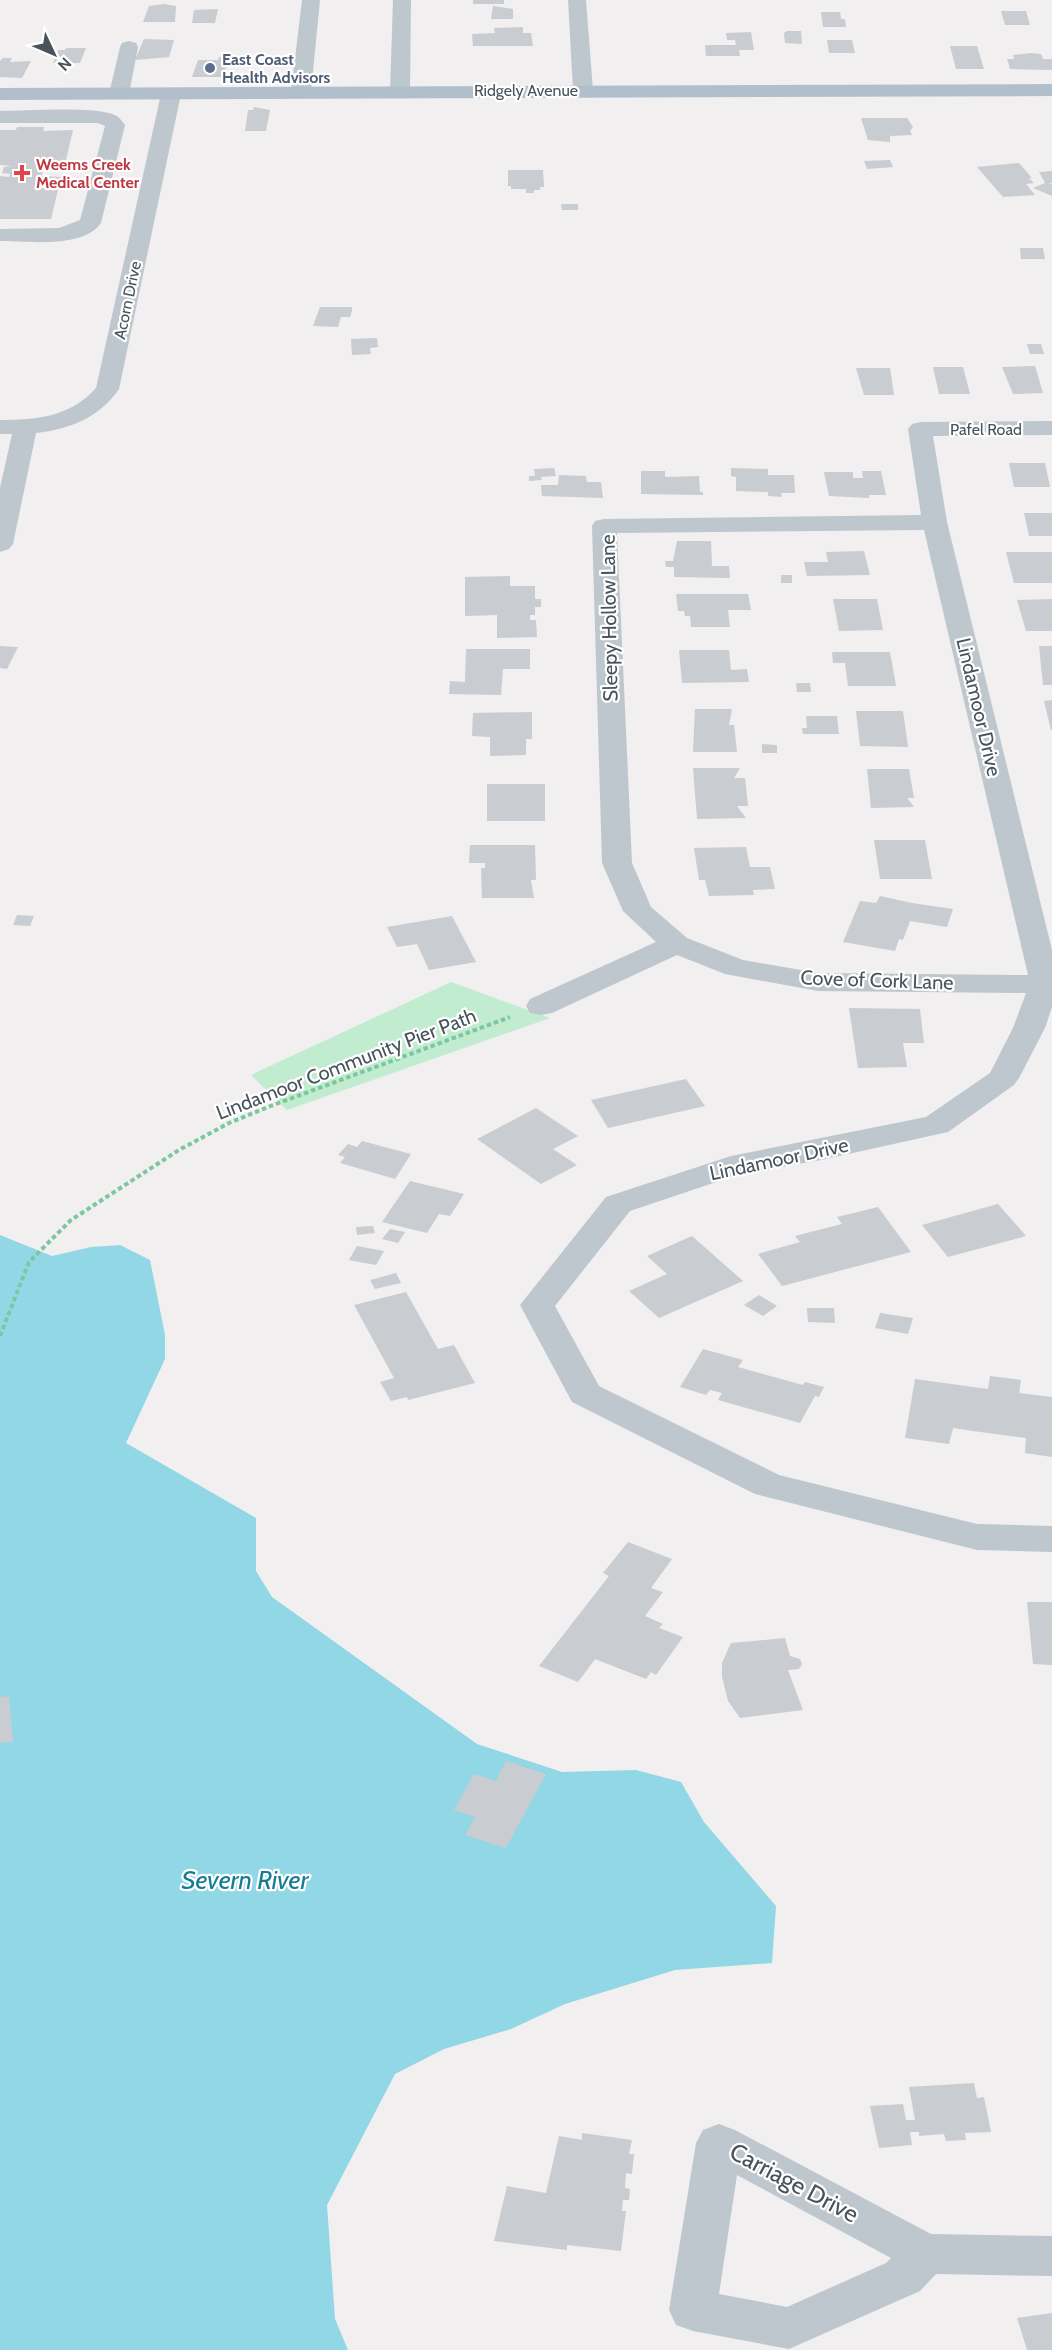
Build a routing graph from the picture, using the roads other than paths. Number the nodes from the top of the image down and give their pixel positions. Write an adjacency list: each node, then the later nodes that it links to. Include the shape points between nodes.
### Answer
1 (310, 0): 8 (street)
2 (402, 0): 7 (street)
3 (577, 0): 5 (street)
4 (129, 47): 10 (street)
5 (583, 90): 6 (main road, Ridgely Avenue); 7 (main road, Ridgely Avenue)
6 (1052, 90)
7 (400, 92): 8 (main road, Ridgely Avenue)
8 (302, 93): 11 (main road, Ridgely Avenue)
9 (0, 94): 10 (main road, Ridgely Avenue)
10 (119, 94): 11 (main road, Ridgely Avenue)
11 (171, 94): 14 (street, Acorn Drive, via 107,389 98,402 81,414 57,424)
12 (0, 117): 13 (street, via 98,117 115,125 90,223 68,234)
13 (0, 234)
14 (26, 426): 15 (street, Acorn Drive); 19 (street)
15 (0, 427)
16 (1052, 428): 17 (street, Pafel Road)
17 (920, 429): 18 (street, Lindamoor Drive)
18 (934, 522): 20 (street, Sleepy Hollow Lane, via 604,526 618,863 638,910); 21 (street, Lindamoor Drive)
19 (0, 544)
20 (676, 944): 21 (street, Cove of Cork Lane, via 736,968 819,982); 22 (street)
21 (1049, 984): 23 (street, Lindamoor Drive, via 1003,1078 937,1125 731,1166 618,1204 537,1305 585,1394 768,1485 977,1537)
22 (541, 1006)
23 (1052, 1539)
24 (926, 2254): 24 (street, Carriage Drive, via 903,2277 789,2328 693,2310 720,2143); 25 (street, Carriage Drive)
25 (1052, 2256)

